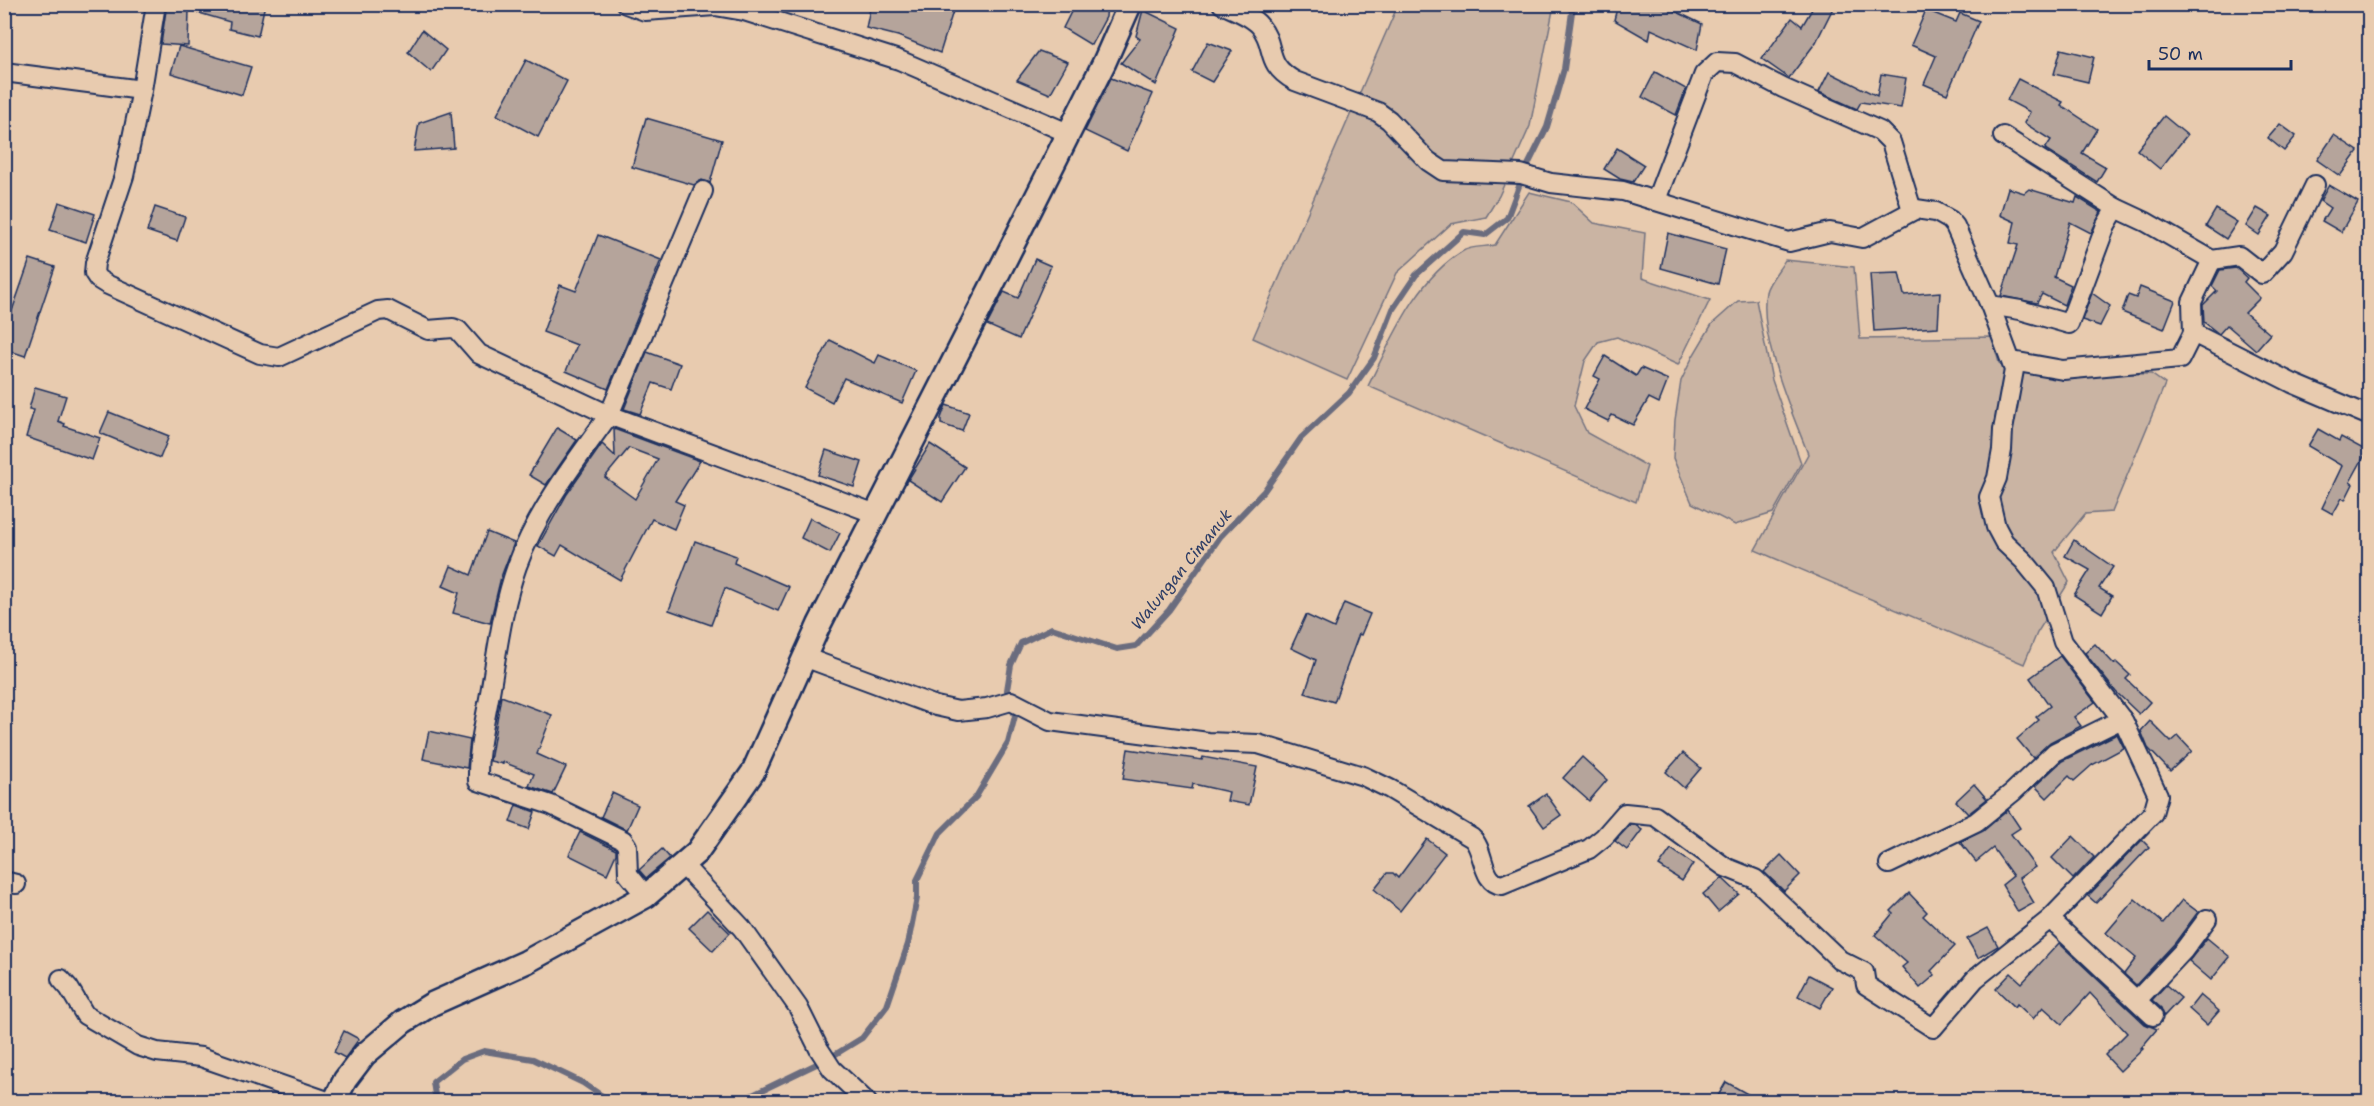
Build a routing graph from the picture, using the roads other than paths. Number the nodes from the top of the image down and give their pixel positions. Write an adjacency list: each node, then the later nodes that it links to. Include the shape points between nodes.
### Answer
1 (156, 4): 6 (street)
2 (627, 4): 7 (street, via 645,11 715,6 744,11 899,60)
3 (1130, 4): 7 (street)
4 (1222, 4): 11 (street, via 1259,25 1276,66 1284,75 1378,112 1436,168 1450,173 1521,174 1551,183 1623,190)
5 (4, 72): 6 (street)
6 (141, 90): 18 (street, via 124,176 95,263 98,279 271,357 279,357 384,310 428,330 453,328 486,358)
7 (1068, 133): 20 (street)
8 (2003, 136): 12 (street)
9 (2315, 185): 14 (street, via 2283,251 2262,274 2239,256)
10 (704, 191): 18 (street)
11 (1656, 200): 13 (street, via 1789,242 1830,232 1862,238); 13 (street, via 1704,74 1712,65 1725,61 1880,131 1891,142)
12 (2116, 208): 14 (street); 15 (street, via 2069,324)
13 (1912, 210): 15 (street, via 1936,212 1955,226)
14 (2212, 260): 16 (street, via 2192,302)
15 (1990, 305): 17 (street)
16 (2193, 333): 17 (street, via 2180,359 2063,370); 19 (street, via 2292,383)
17 (2012, 361): 22 (street, via 2002,450 1989,497 1996,527 2004,542 2046,588 2063,642)
18 (609, 415): 20 (street); 25 (street, via 569,470 516,567 501,629 478,782 551,805 623,840 627,846 626,871)
19 (2370, 416)
20 (876, 514): 21 (street)
21 (804, 657): 24 (street, via 753,772); 26 (street, via 958,711 1011,701 1050,721 1209,742 1258,744 1363,776 1472,838 1478,844 1490,878 1498,885 1589,849 1622,815 1654,816 1725,867 1755,879 1840,960 1864,972 1866,985 1933,1028 1976,979)
22 (2122, 719): 23 (street, via 2055,752 1976,822); 26 (street, via 2158,795 2157,803 2153,813)
23 (1889, 864)
24 (683, 866): 25 (street); 32 (street, via 742,928 798,1007 832,1069)
25 (646, 896): 31 (street, via 526,962 432,1004 403,1022 364,1055)
26 (2050, 919): 29 (street)
27 (2206, 920): 29 (street)
28 (61, 979): 31 (street, via 84,1015 138,1046 201,1057)
29 (2137, 1000): 30 (street)
30 (2153, 1016)
31 (332, 1101)
32 (867, 1101)

